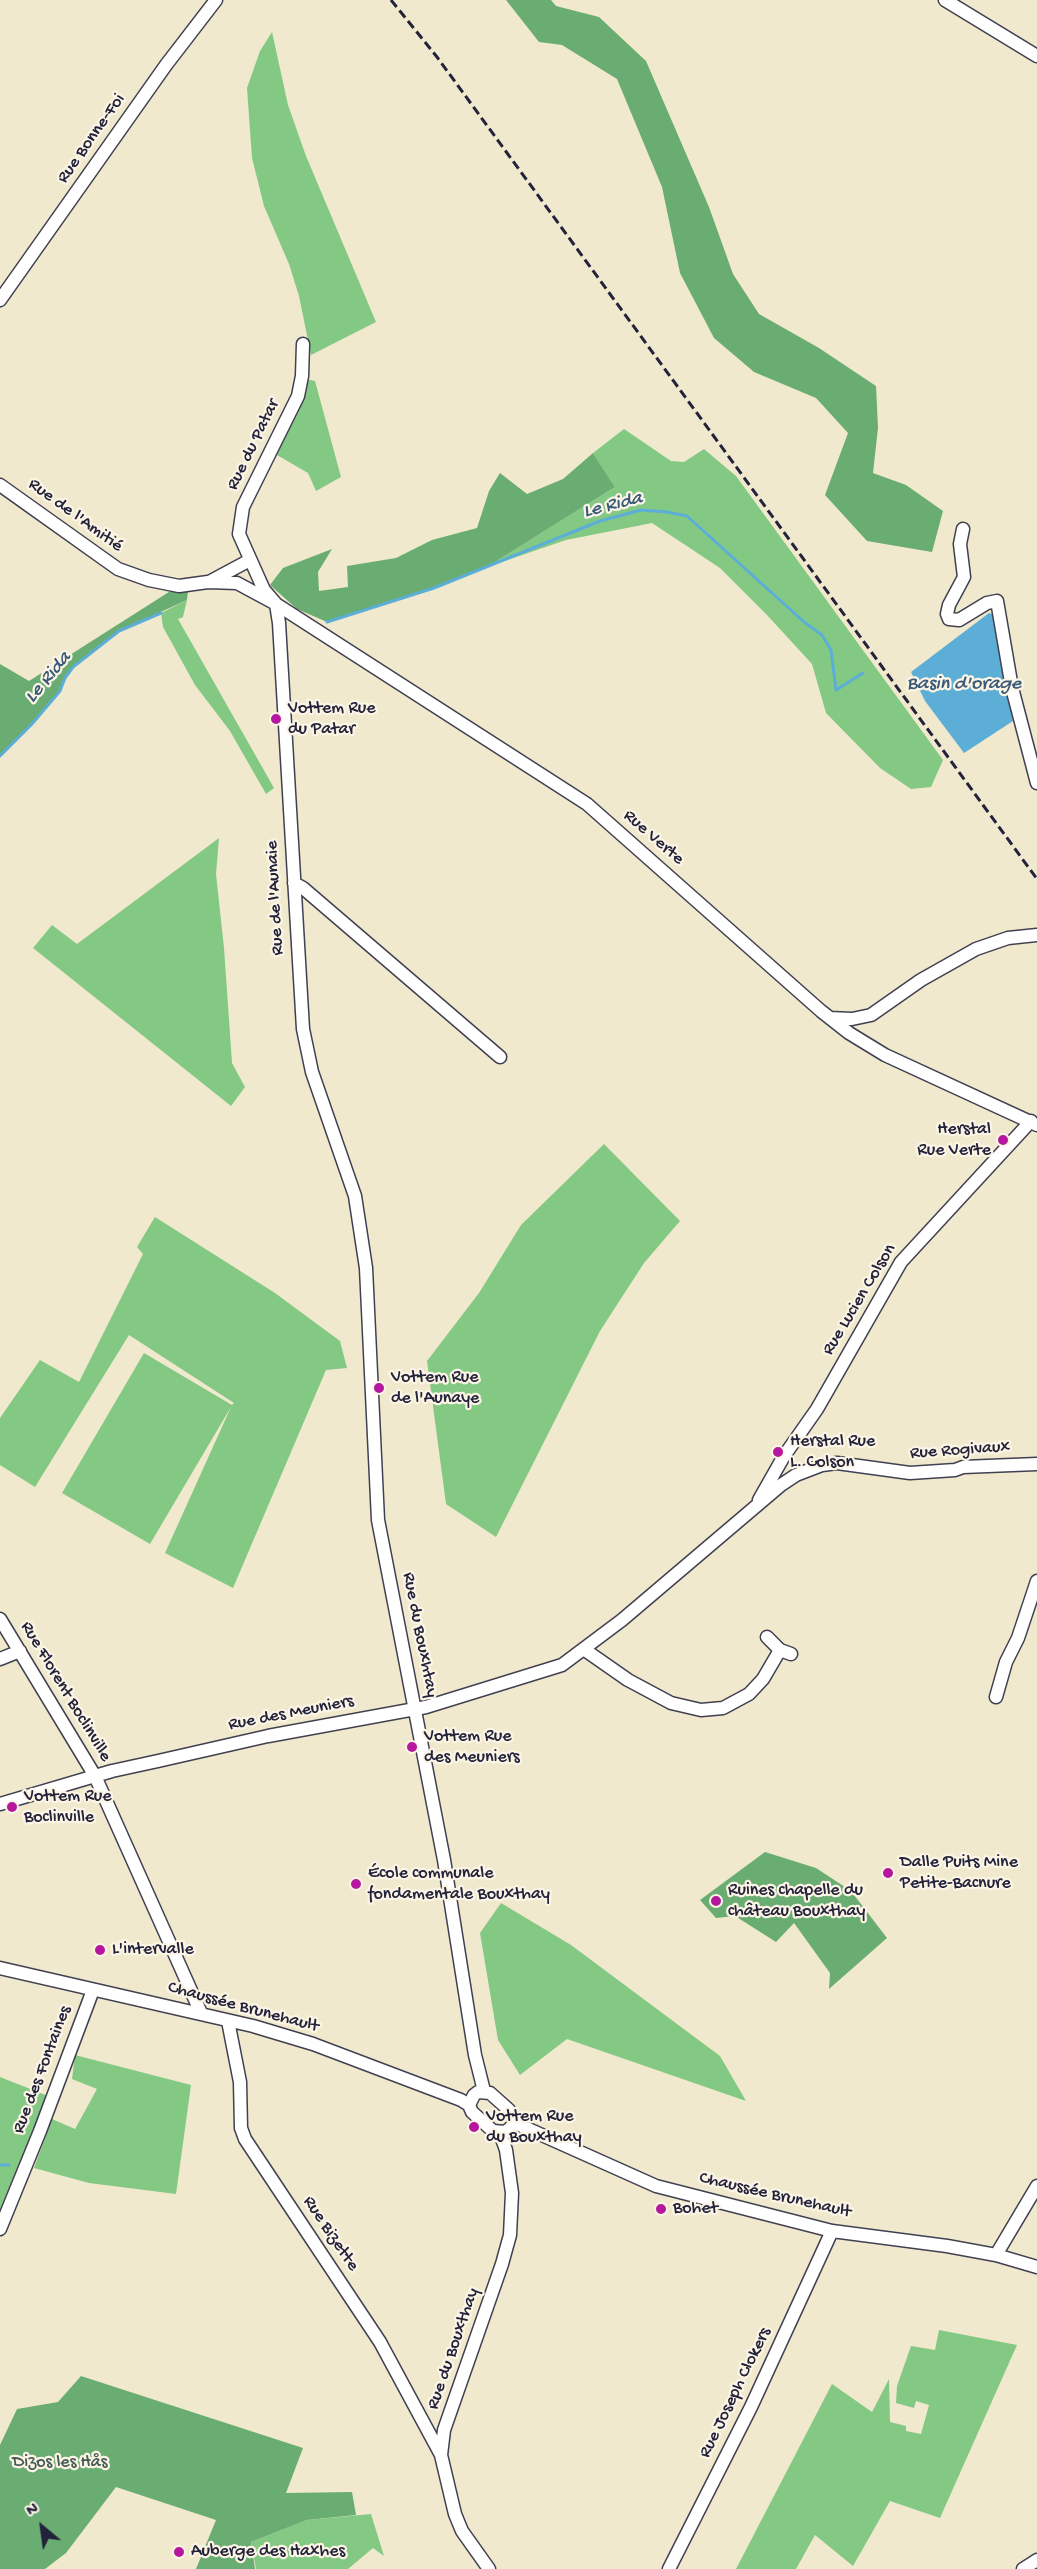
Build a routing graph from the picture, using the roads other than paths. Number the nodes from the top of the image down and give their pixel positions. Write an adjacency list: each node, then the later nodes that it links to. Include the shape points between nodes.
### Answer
1 (216, 0): 4 (street, Rue Bonne-Foi)
2 (945, 0): 3 (street)
3 (1037, 56)
4 (0, 300)
5 (303, 344): 8 (street, Rue du Patar, via 298,396 243,507 238,534)
6 (0, 485): 9 (street, Rue de l'Amitié, via 118,568 149,580 179,585)
7 (963, 529): 12 (street, via 960,544 964,577 947,614 949,619 959,620 997,601 1012,688)
8 (250, 560): 9 (street); 11 (street, Rue du Patar, via 264,590)
9 (208, 582): 10 (street, Rue de l'Amitié)
10 (237, 583): 11 (street, Rue Verte)
11 (276, 604): 13 (street, Rue de l'Aunaie); 15 (street, Rue Verte, via 586,804)
12 (1037, 783)
13 (294, 883): 16 (street); 18 (street, Rue de l'Aunaie, via 303,1029 310,1062)
14 (1037, 935): 15 (street, via 1008,938 961,957 872,1015)
15 (830, 1018): 17 (street, Rue Verte, via 885,1055)
16 (500, 1057)
17 (1034, 1123): 19 (street, Rue Lucien Colson, via 901,1262 818,1409)
18 (352, 1182): 30 (street, Rue du Bouxhtay, via 366,1268 378,1520)
19 (784, 1457): 21 (street, via 789,1471); 22 (street)
20 (1037, 1464): 21 (street, Rue Rogivaux, via 910,1473 837,1463)
21 (796, 1475): 22 (street, Rue Rogivaux)
22 (756, 1507): 26 (street, Rue Rogivaux)
23 (1037, 1581): 29 (street)
24 (0, 1619): 27 (street, Rue Florent Boclinville)
25 (767, 1637): 26 (street, via 786,1652 763,1679 749,1694 723,1708 700,1710 671,1703)
26 (585, 1650): 30 (street, Rue des Meuniers, via 562,1665)
27 (20, 1651): 28 (street); 31 (street, Rue Florent Boclinville)
28 (0, 1659)
29 (996, 1697)
30 (415, 1710): 31 (street, Rue des Meuniers, via 268,1736); 37 (street, Rue du Bouxhtay)
31 (95, 1776): 32 (street, Rue des Meuniers); 35 (street, Rue Florent Boclinville)
32 (0, 1804)
33 (0, 1968): 34 (street, Chaussée Brunehault)
34 (93, 1990): 35 (street, Chaussée Brunehault); 42 (street, Rue des Fontaines)
35 (201, 2013): 36 (street, Chaussée Brunehault)
36 (228, 2021): 38 (street, Chaussée Brunehault, via 313,2044); 46 (street, Rue Bizette, via 240,2082 241,2128 245,2139 380,2342)
37 (484, 2091): 38 (street, via 474,2095); 39 (street, Chaussée Brunehault, via 509,2109)
38 (469, 2105): 40 (street, Chaussée Brunehault, via 472,2112)
39 (515, 2123): 40 (street); 43 (street, Chaussée Brunehault, via 656,2186)
40 (500, 2133): 46 (street, Rue du Bouxthay, via 512,2193 510,2235 444,2430)
41 (1037, 2186): 44 (street)
42 (0, 2229)
43 (832, 2231): 44 (street, Chaussée Brunehault); 49 (street, Rue Joseph Clokers, via 752,2406)
44 (996, 2254): 45 (street, Chaussée Brunehault)
45 (1037, 2267)
46 (441, 2455): 48 (street, Rue du Bouxthay, via 455,2514)
47 (1037, 2560): 50 (street)
48 (489, 2569)
49 (669, 2569)
50 (1023, 2569)

